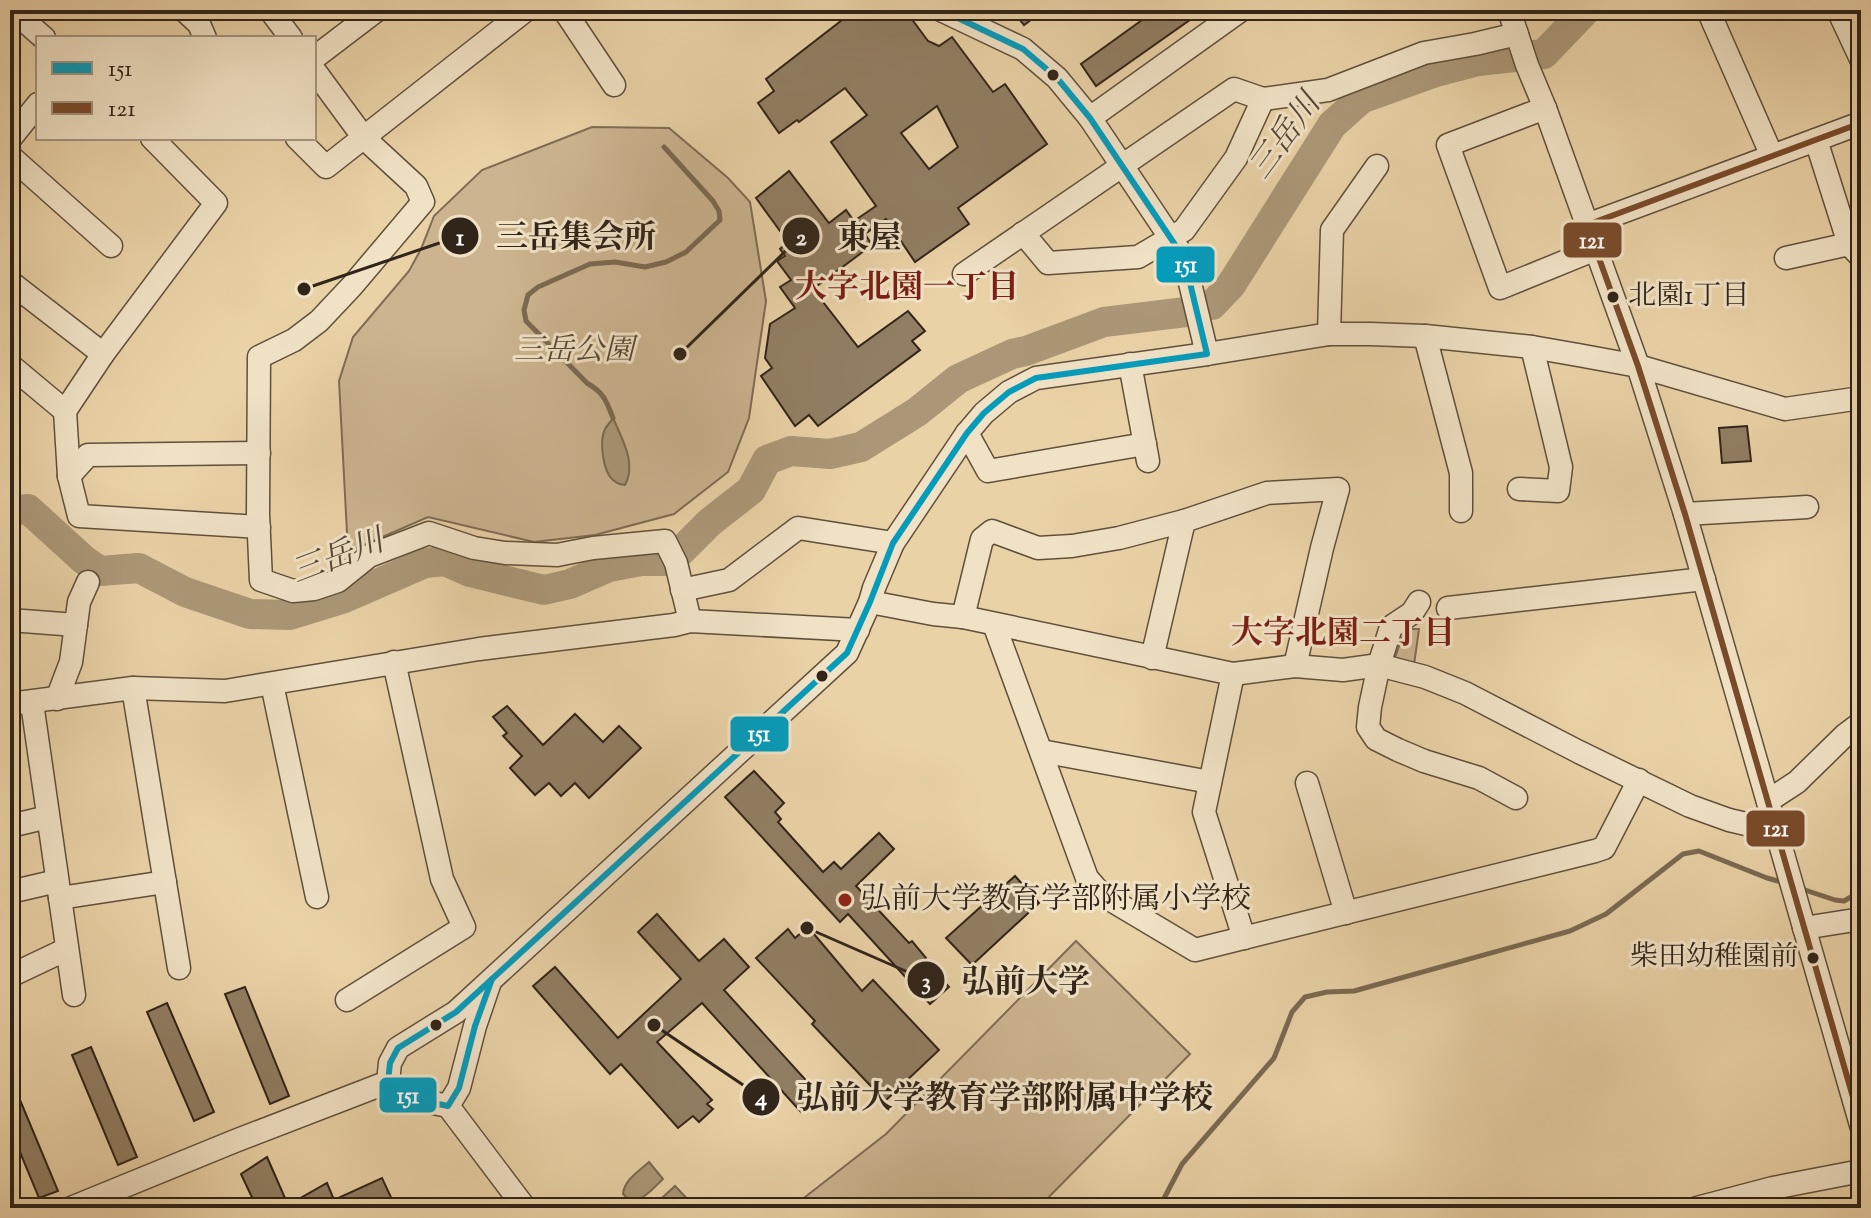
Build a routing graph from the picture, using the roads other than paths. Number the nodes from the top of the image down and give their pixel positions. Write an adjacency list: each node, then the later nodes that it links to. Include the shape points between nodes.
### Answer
1 (12, 10): 12 (street)
2 (184, 10): 13 (street)
3 (270, 10): 14 (street)
4 (377, 10): 16 (street)
5 (526, 10): 25 (street)
6 (564, 10): 19 (street)
7 (941, 10): 23 (street, via 1023,49 1057,78)
8 (1241, 10): 23 (street)
9 (1509, 10): 15 (street)
10 (1708, 10): 31 (street)
11 (1838, 10): 17 (street)
12 (42, 36)
13 (204, 36)
14 (290, 36)
15 (1522, 50): 20 (street, via 1475,44 1424,53 1328,90); 22 (street)
16 (316, 56)
17 (1861, 59)
18 (316, 73): 25 (street)
19 (614, 85)
20 (1263, 99): 33 (street, via 1234,89); 36 (street, via 1236,158 1184,230)
21 (36, 106): 26 (street)
22 (1545, 108): 34 (street); 38 (street, via 1448,145 1500,288)
23 (1090, 118): 33 (street)
24 (1861, 123): 29 (street)
25 (364, 138): 28 (street, via 326,167); 54 (street, via 416,186 423,202 319,321 259,357)
26 (10, 139)
27 (154, 140): 46 (street, via 216,203)
28 (299, 140)
29 (1816, 140): 31 (street); 39 (street)
30 (10, 156): 37 (street)
31 (1772, 156): 34 (street)
32 (1377, 166): 43 (street, via 1332,230)
33 (1123, 167): 35 (street); 36 (street)
34 (1587, 225): 38 (street)
35 (1023, 233): 36 (street, via 1048,263 1138,257); 41 (street)
36 (1171, 237): 47 (street, via 1184,258)
37 (111, 246)
38 (1596, 249): 50 (street)
39 (1855, 251): 40 (street)
40 (1786, 258)
41 (964, 274)
42 (10, 282): 46 (street)
43 (1329, 334): 44 (street); 47 (street)
44 (1425, 336): 45 (street); 58 (street, via 1461,473)
45 (1532, 347): 50 (street); 56 (street, via 1561,467 1558,491)
46 (103, 354): 52 (street)
47 (1207, 354): 48 (street)
48 (1130, 364): 53 (street, via 1036,378 1009,392); 53 (street, via 1146,453 988,471)
49 (10, 365): 52 (street)
50 (1638, 366): 51 (street, via 1785,409); 59 (street)
51 (1861, 398)
52 (65, 411): 55 (street)
53 (967, 433): 62 (street)
54 (259, 453): 55 (street, via 88,455); 61 (street)
55 (69, 476): 61 (street, via 79,516)
56 (1519, 489)
57 (1807, 507): 59 (street)
58 (1461, 511)
59 (1685, 514): 63 (street)
60 (1184, 521): 69 (street, via 1119,538 1038,548 992,531 982,539); 75 (street); 78 (street, via 1267,493 1338,489)
61 (259, 527): 65 (street, via 261,580 293,591 338,581 369,556 429,533 474,548 557,555 665,541)
62 (893, 543): 65 (street, via 798,528 729,580); 66 (street)
63 (1704, 579): 68 (street); 90 (street)
64 (88, 582): 73 (street)
65 (682, 590): 71 (street)
66 (870, 602): 69 (street); 74 (street)
67 (1419, 602): 77 (street, via 1391,627)
68 (1448, 608)
69 (963, 617): 72 (street)
70 (10, 620): 73 (street)
71 (690, 621): 74 (street); 76 (street)
72 (994, 624): 75 (street); 85 (street)
73 (76, 625): 82 (street, via 71,662)
74 (858, 630): 105 (street, via 847,653)
75 (1152, 658): 79 (street)
76 (394, 662): 80 (street); 107 (street, via 442,879 464,927)
77 (1379, 665): 78 (street, via 1343,670); 86 (street, via 1465,693); 89 (street, via 1368,721 1376,739 1479,778)
78 (1295, 666): 79 (street)
79 (1233, 674): 87 (street)
80 (272, 684): 81 (street, via 225,691); 97 (street)
81 (133, 688): 82 (street); 94 (street)
82 (57, 699): 83 (street)
83 (21, 704): 91 (street)
84 (1861, 723): 90 (street, via 1797,782)
85 (1041, 751): 87 (street); 101 (street, via 1087,878 1101,894 1195,950)
86 (1639, 780): 93 (street, via 1690,806); 98 (street, via 1604,848)
87 (1210, 782): 101 (street, via 1204,812)
88 (1307, 783): 98 (street)
89 (1516, 798)
90 (1768, 801): 93 (street)
91 (48, 817): 92 (street); 95 (street)
92 (10, 826)
93 (1776, 831): 100 (street)
94 (165, 882): 95 (street); 103 (street)
95 (59, 890): 96 (street); 102 (street)
96 (10, 892)
97 (317, 897)
98 (1346, 913): 101 (street)
99 (1861, 919): 100 (street)
100 (1804, 928): 108 (street)
101 (1244, 938)
102 (67, 949): 104 (street); 106 (street)
103 (179, 968)
104 (10, 976)
105 (492, 979): 109 (street, via 456,1012 398,1048); 110 (street, via 459,1088)
106 (74, 995)
107 (347, 1000)
108 (1854, 1077): 111 (street)
109 (388, 1082): 110 (street, via 414,1099); 113 (street)
110 (448, 1106): 114 (street)
111 (1861, 1125)
112 (1861, 1171): 115 (street)
113 (71, 1208)
114 (525, 1208)
115 (1697, 1208)

